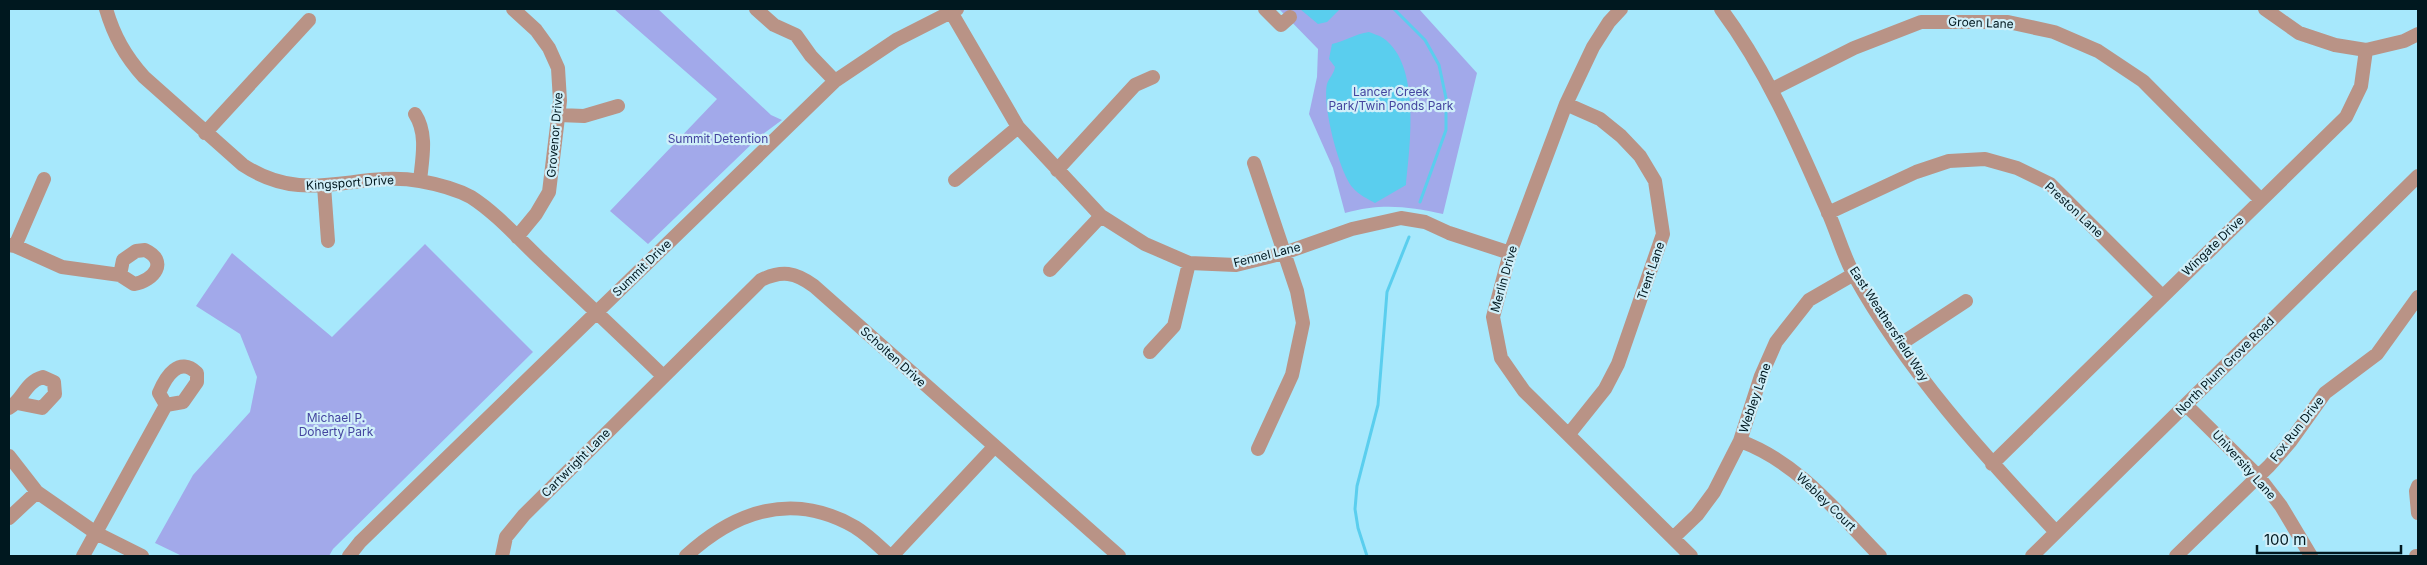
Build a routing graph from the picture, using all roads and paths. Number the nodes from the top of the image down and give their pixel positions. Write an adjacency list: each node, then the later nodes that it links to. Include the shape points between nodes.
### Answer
1 (106, 9): 23 (street, Kingsport Drive, via 121,50 131,63)
2 (513, 9): 21 (street, Grovenor Drive, via 541,35 554,59 559,79)
3 (756, 9): 16 (street, via 774,25 796,35)
4 (1266, 9): 10 (street, via 1281,25)
5 (1621, 9): 18 (street, Merlin Drive, via 1593,47)
6 (1721, 9): 17 (street, East Weathersfield Way)
7 (1916, 9): 12 (street)
8 (2265, 9): 14 (street, via 2299,33 2335,45)
9 (954, 10): 16 (street, Summit Drive, via 896,40); 22 (street, Fennel Lane)
10 (1290, 17)
11 (309, 20): 23 (street)
12 (1921, 22): 17 (street, Groen Lane, via 1854,48); 31 (street, Groen Lane, via 2008,22 2054,32 2098,51 2144,81)
13 (2418, 34): 14 (street, via 2404,41)
14 (2366, 50): 31 (street, Wingate Drive, via 2361,86 2346,117)
15 (1153, 77): 25 (street, via 1135,85)
16 (835, 82): 46 (street, Summit Drive)
17 (1773, 89): 32 (street, East Weathersfield Way)
18 (1566, 104): 38 (street, Merlin Drive); 52 (street, Trent Lane, via 1600,119 1640,156 1655,181 1663,234 1618,364 1605,389)
19 (618, 106): 21 (street, via 584,116)
20 (415, 114): 29 (street, via 421,123 423,140)
21 (559, 115): 34 (street, Grovenor Drive, via 549,192 536,214)
22 (1018, 127): 25 (street, Fennel Lane); 28 (street)
23 (205, 133): 30 (street, Kingsport Drive, via 236,160 262,176 284,184)
24 (1254, 163): 37 (street)
25 (1057, 170): 33 (street, Fennel Lane)
26 (2418, 176): 51 (street, North Plum Grove Road)
27 (44, 180): 36 (street)
28 (955, 180)
29 (420, 181): 30 (street, Kingsport Drive); 34 (street, Kingsport Drive, via 456,190 472,198)
30 (324, 186): 35 (street)
31 (2261, 200): 43 (street, Wingate Drive)
32 (1828, 213): 41 (street, East Weathersfield Way); 43 (street, Preston Lane, via 1916,172 1949,161 1985,159 2017,168 2050,184)
33 (1101, 216): 39 (street, Fennel Lane, via 1145,244); 40 (street)
34 (516, 236): 46 (street, Kingsport Drive)
35 (328, 241)
36 (12, 246): 42 (street, via 62,267)
37 (1284, 253): 38 (street, Fennel Lane, via 1352,229 1401,218 1425,222); 39 (street, Fennel Lane, via 1236,265); 55 (street, via 1297,291 1303,323 1292,374)
38 (1510, 253): 52 (street, Merlin Drive, via 1493,317 1500,358 1524,391)
39 (1189, 263): 48 (street, via 1174,326)
40 (1050, 270)
41 (1854, 274): 47 (street, East Weathersfield Way); 53 (street, Webley Lane, via 1809,300 1776,342)
42 (120, 275)
43 (2162, 296): 57 (street, Wingate Drive)
44 (2418, 297): 58 (street, Fox Run Drive, via 2376,354 2325,393 2290,442)
45 (1966, 301): 47 (street)
46 (596, 312): 49 (street, Kingsport Drive); 68 (street, Summit Drive)
47 (1899, 345): 57 (street, East Weathersfield Way, via 1955,421)
48 (1150, 352)
49 (663, 376): 54 (street, Scholten Drive, via 761,280 780,272 798,276 814,286); 69 (street, Cartwright Lane, via 512,527)
50 (166, 405): 64 (street)
51 (2186, 405): 58 (street, University Lane); 63 (street, North Plum Grove Road)
52 (1569, 434): 65 (street, Merlin Drive)
53 (1740, 441): 65 (street, Webley Lane, via 1714,492); 74 (street, Webley Court, via 1764,450 1805,480)
54 (994, 447): 71 (street); 72 (street, Scholten Drive)
55 (1258, 448)
56 (9, 456): 60 (street)
57 (1992, 464): 63 (street, East Weathersfield Way)
58 (2258, 476): 76 (street, Fox Run Drive); 77 (street, University Lane, via 2281,506)
59 (2418, 486): 61 (street)
60 (37, 492): 62 (street); 64 (street)
61 (2418, 513)
62 (9, 518)
63 (2056, 532): 75 (street, North Plum Grove Road)
64 (96, 533): 66 (street); 67 (street)
65 (1673, 538): 73 (street, Merlin Drive)
66 (83, 556)
67 (142, 556)
68 (349, 556)
69 (502, 556)
70 (686, 556): 71 (street, via 726,525 752,514 778,509 832,516 855,527)
71 (891, 556)
72 (1119, 556)
73 (1692, 556)
74 (1880, 556)
75 (2032, 556)
76 (2176, 556)
77 (2311, 556)

